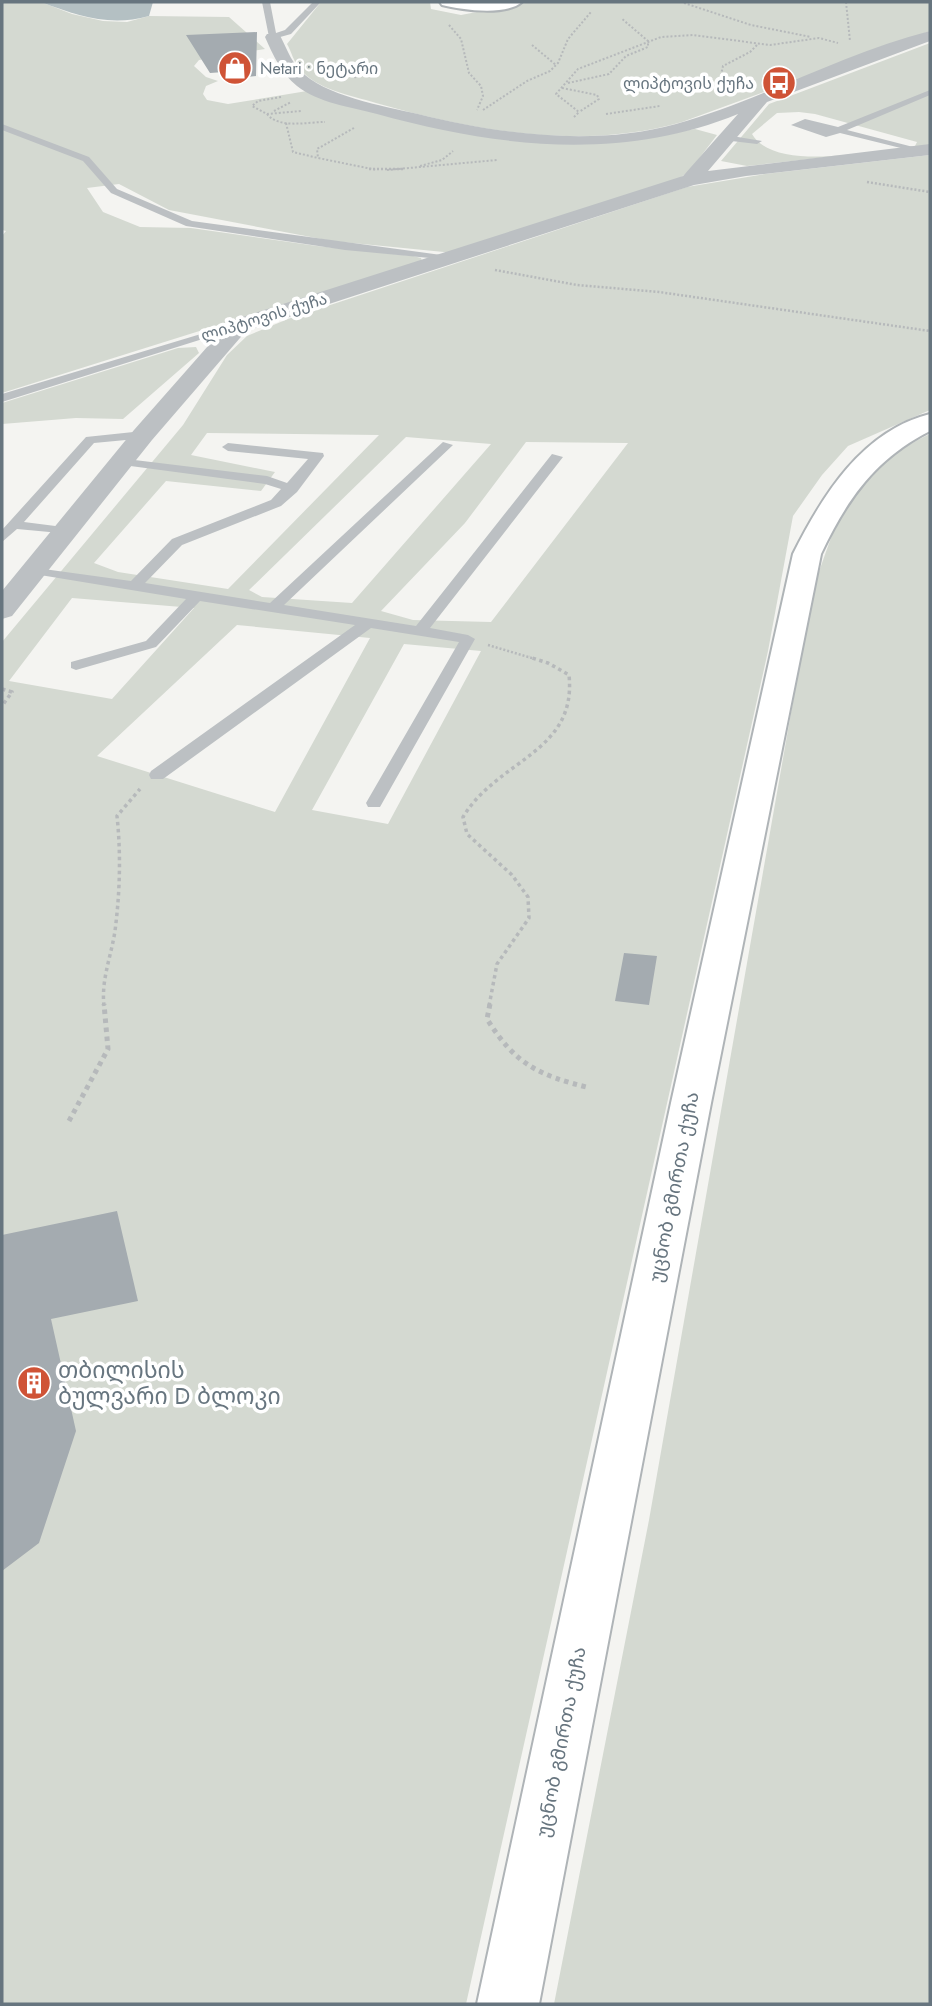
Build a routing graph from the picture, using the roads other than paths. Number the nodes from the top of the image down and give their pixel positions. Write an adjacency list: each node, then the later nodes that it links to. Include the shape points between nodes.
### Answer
1 (267, 2): 6 (lane)
2 (317, 2): 6 (lane, via 288,32)
3 (447, 2): 4 (main road, via 474,7)
4 (515, 2)
5 (930, 36): 8 (street)
6 (273, 37): 9 (street, via 285,65 303,83 451,127 654,135)
7 (930, 92): 12 (lane)
8 (761, 98): 9 (street); 13 (street)
9 (690, 126): 13 (street, via 717,127)
10 (2, 127): 19 (lane, via 86,159 114,191 190,224)
11 (815, 128): 12 (lane, via 815,132 826,134)
12 (838, 129): 15 (lane)
13 (727, 137): 14 (lane); 16 (street)
14 (757, 141)
15 (924, 150): 17 (street)
16 (707, 161): 17 (street, via 723,169); 18 (street)
17 (746, 170): 18 (street, ლიპტოვის ქუჩა)
18 (690, 180): 19 (street, ლიპტოვის ქუჩა)
19 (451, 257): 20 (street, ლიპტოვის ქუჩა)
20 (237, 326): 21 (lane, ლიპტოვის ქუჩა); 22 (street)
21 (176, 344): 22 (lane, via 204,342); 23 (lane, ლიპტოვის ქუჩა)
22 (214, 354): 25 (street)
23 (2, 398)
24 (930, 421): 44 (main road, უცნობ გმირთა ქუჩა, via 897,436 856,470 833,500 807,554)
25 (143, 435): 29 (street); 31 (lane, via 90,440)
26 (447, 445): 37 (lane)
27 (228, 447): 30 (lane, via 318,456)
28 (557, 457): 40 (lane)
29 (123, 460): 30 (lane, via 267,480); 32 (street)
30 (292, 489): 35 (lane, via 276,503 177,542)
31 (14, 525): 32 (lane); 33 (lane)
32 (66, 531): 34 (street)
33 (2, 538)
34 (34, 570): 35 (lane); 38 (street)
35 (134, 586): 36 (lane)
36 (198, 596): 37 (lane); 41 (lane, via 151,644)
37 (273, 608): 39 (lane)
38 (2, 610)
39 (368, 623): 40 (lane); 42 (lane)
40 (420, 631): 43 (lane, via 468,639)
41 (76, 665)
42 (157, 775)
43 (374, 803)
44 (508, 2004)

